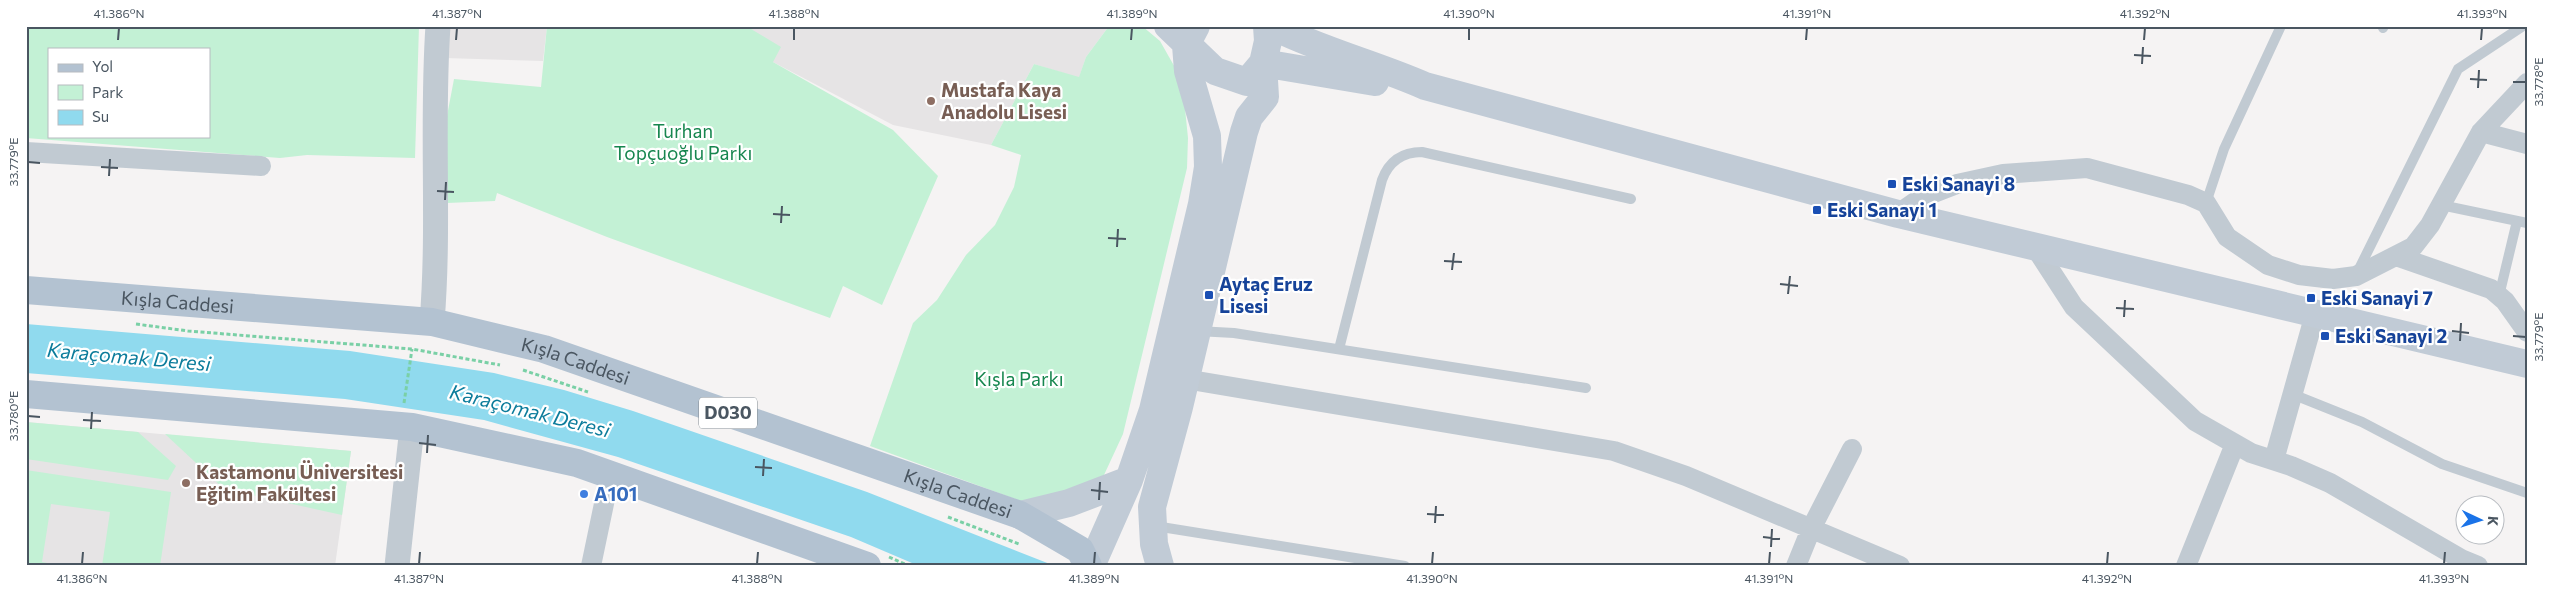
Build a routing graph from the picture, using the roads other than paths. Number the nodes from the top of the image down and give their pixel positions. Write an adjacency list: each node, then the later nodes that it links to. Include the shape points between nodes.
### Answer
1 (438, 26): 25 (street)
2 (1267, 26): 7 (main road)
3 (1272, 26): 9 (main road)
4 (2281, 26): 15 (lane, via 2224,149)
5 (2519, 28): 21 (lane, via 2458,69)
6 (1183, 33): 7 (main road, via 1215,71 1246,82); 30 (main road, via 1188,71 1207,136 1208,167)
7 (1263, 63): 9 (main road, via 1378,82); 26 (main road, via 1265,97 1248,117)
8 (2527, 83): 10 (street)
9 (1425, 86): 17 (main road)
10 (2482, 132): 11 (street); 16 (street)
11 (2527, 144)
12 (26, 152): 13 (street)
13 (261, 166)
14 (1631, 199): 28 (lane, via 1422,152 1404,154 1390,164 1382,180)
15 (2206, 203): 17 (street, via 2188,195 2087,168 2003,174 1957,184 1921,198); 21 (street, via 2227,237 2268,265 2299,275 2333,279)
16 (2441, 205): 18 (lane); 20 (street, via 2413,247)
17 (1898, 214): 19 (main road)
18 (2522, 222): 23 (lane)
19 (2035, 247): 24 (main road); 35 (street, via 2074,307 2189,415)
20 (2396, 256): 21 (street); 23 (street, via 2472,281)
21 (2356, 276)
22 (26, 290): 25 (main road, Kışla Caddesi)
23 (2499, 296): 27 (street)
24 (2315, 314): 29 (main road); 33 (street)
25 (432, 322): 41 (main road, Kışla Caddesi / D030, via 544,348)
26 (1196, 331): 28 (lane, via 1234,333); 30 (main road)
27 (2527, 332)
28 (1339, 349): 31 (lane)
29 (2527, 364)
30 (1173, 377): 39 (main road, via 1153,410); 42 (main road, via 1152,507); 43 (street, via 1614,451 1686,476)
31 (1586, 388)
32 (26, 394): 34 (main road)
33 (2292, 394): 37 (street); 40 (lane, via 2362,422 2442,464)
34 (408, 417): 38 (main road); 44 (street)
35 (2235, 444): 37 (street); 52 (street)
36 (1852, 449): 43 (street)
37 (2274, 460): 53 (street, via 2330,483)
38 (610, 475): 45 (street); 46 (main road)
39 (1129, 480): 41 (main road, via 1069,503); 47 (main road)
40 (2527, 493)
41 (1020, 516): 47 (main road, Kışla Caddesi / D030, via 1080,550)
42 (1152, 526): 48 (main road); 49 (lane)
43 (1811, 529): 50 (street); 51 (street)
44 (398, 566)
45 (591, 566)
46 (867, 566)
47 (1090, 566)
48 (1160, 566)
49 (1405, 566)
50 (1796, 566)
51 (1900, 566)
52 (2186, 566)
53 (2478, 566)

